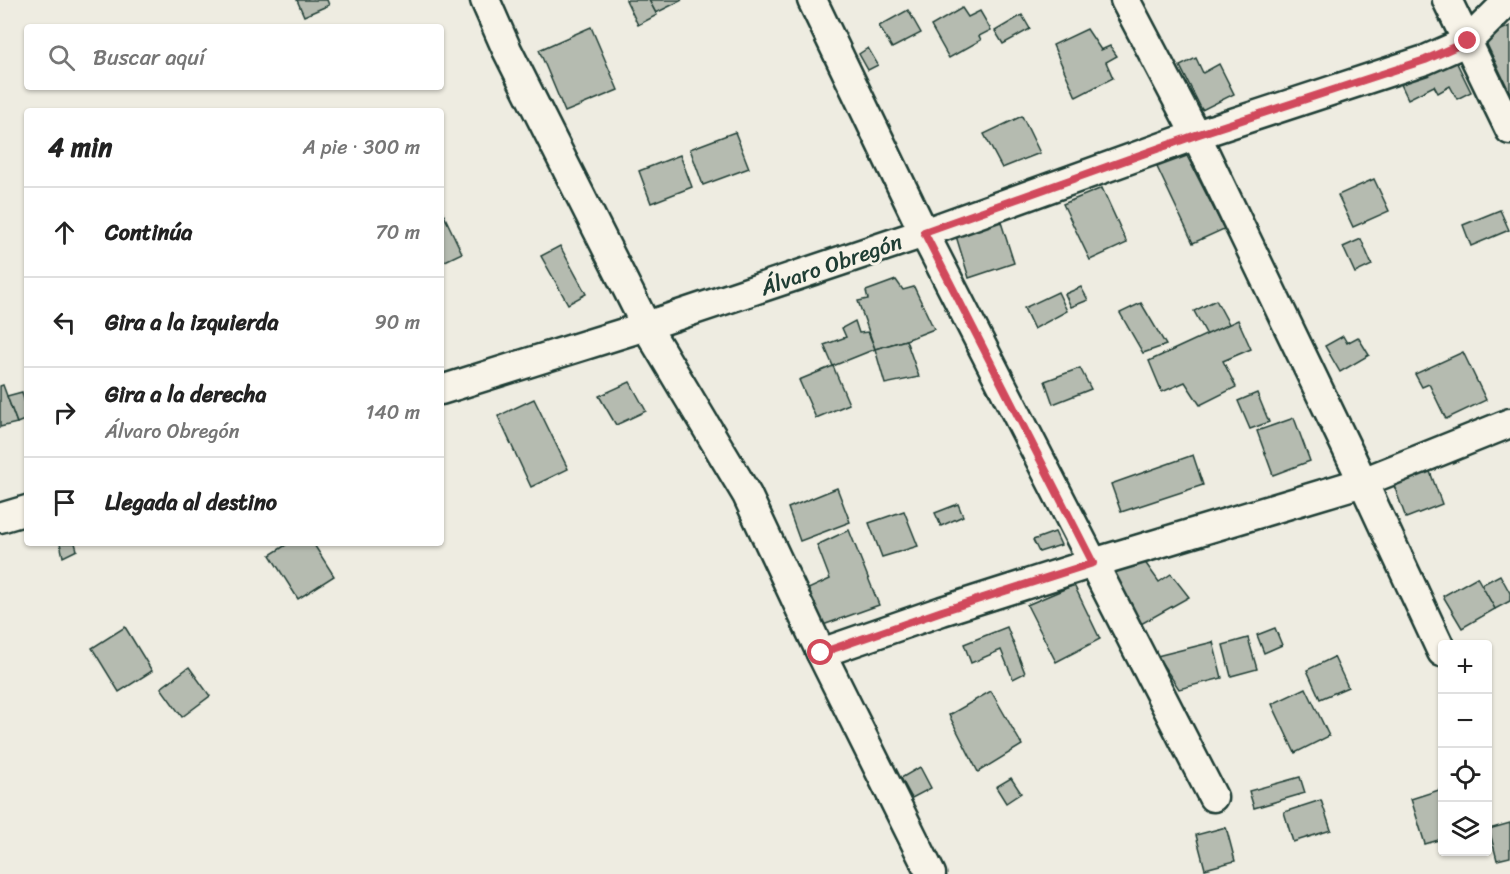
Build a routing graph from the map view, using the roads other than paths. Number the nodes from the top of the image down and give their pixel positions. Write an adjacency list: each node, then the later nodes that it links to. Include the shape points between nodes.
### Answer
1 (485, 0): 10 (street)
2 (812, 0): 9 (street)
3 (1125, 0): 8 (street)
4 (1447, 0): 6 (street)
5 (1509, 0): 6 (street, Álvaro Obregón)
6 (1468, 41): 7 (street); 8 (street, Álvaro Obregón, via 1425,60)
7 (1510, 130)
8 (1196, 135): 9 (street, Álvaro Obregón); 13 (street)
9 (924, 232): 10 (street, Álvaro Obregón); 16 (street)
10 (646, 326): 11 (street, Álvaro Obregón); 18 (street, via 747,495)
11 (444, 389)
12 (1510, 423): 13 (street)
13 (1363, 482): 16 (street); 17 (street)
14 (24, 511): 15 (street)
15 (0, 518)
16 (1093, 563): 18 (street); 19 (street)
17 (1438, 641)
18 (821, 653): 20 (street)
19 (1214, 797)
20 (931, 874)

